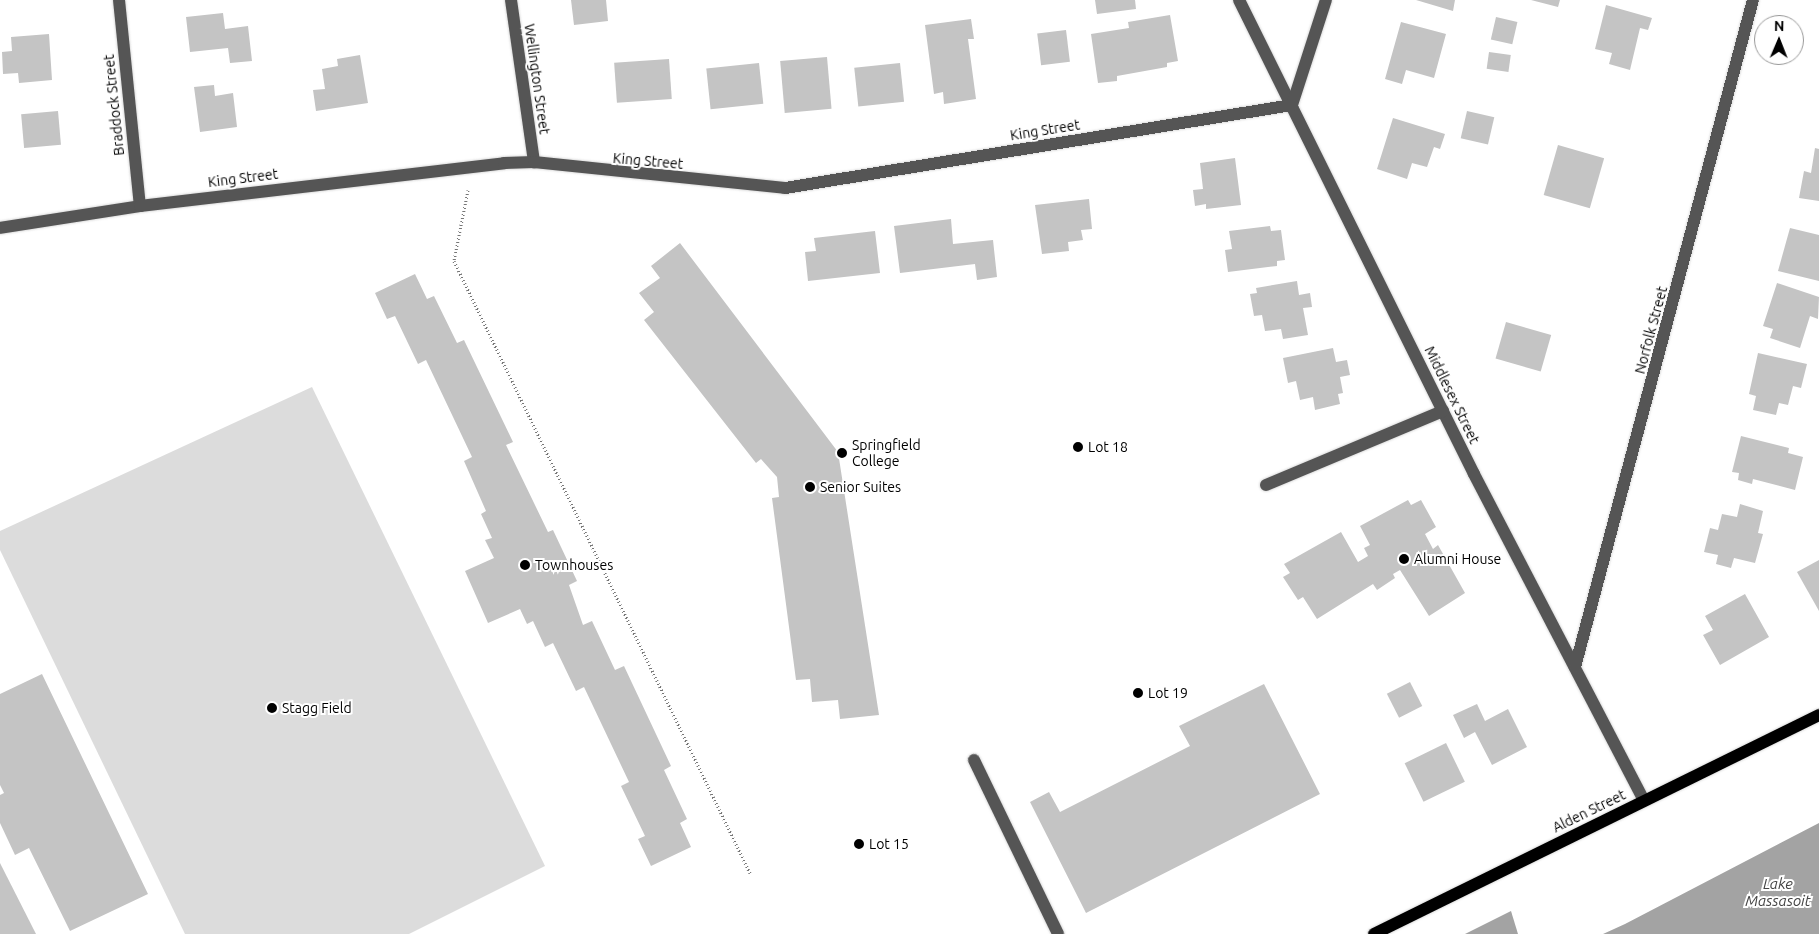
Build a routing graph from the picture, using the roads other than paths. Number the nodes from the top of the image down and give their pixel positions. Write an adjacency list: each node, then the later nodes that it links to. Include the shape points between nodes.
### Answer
1 (119, 0): 8 (street, Braddock Street)
2 (510, 0): 7 (street, Wellington Street)
3 (1240, 0): 6 (street, Middlesex Street)
4 (1326, 0): 6 (street)
5 (1753, 0): 12 (street, Norfolk Street)
6 (1292, 105): 7 (street, King Street, via 785,188); 10 (street, Middlesex Street)
7 (534, 162): 8 (street, King Street, via 472,166)
8 (140, 206): 9 (street, King Street)
9 (0, 228)
10 (1443, 411): 11 (street); 12 (street, Middlesex Street)
11 (1266, 485)
12 (1575, 667): 15 (street, Middlesex Street)
13 (1819, 715): 15 (main road, Alden Street)
14 (974, 760): 16 (street)
15 (1644, 800): 17 (main road, Alden Street)
16 (1058, 934)
17 (1374, 934)

